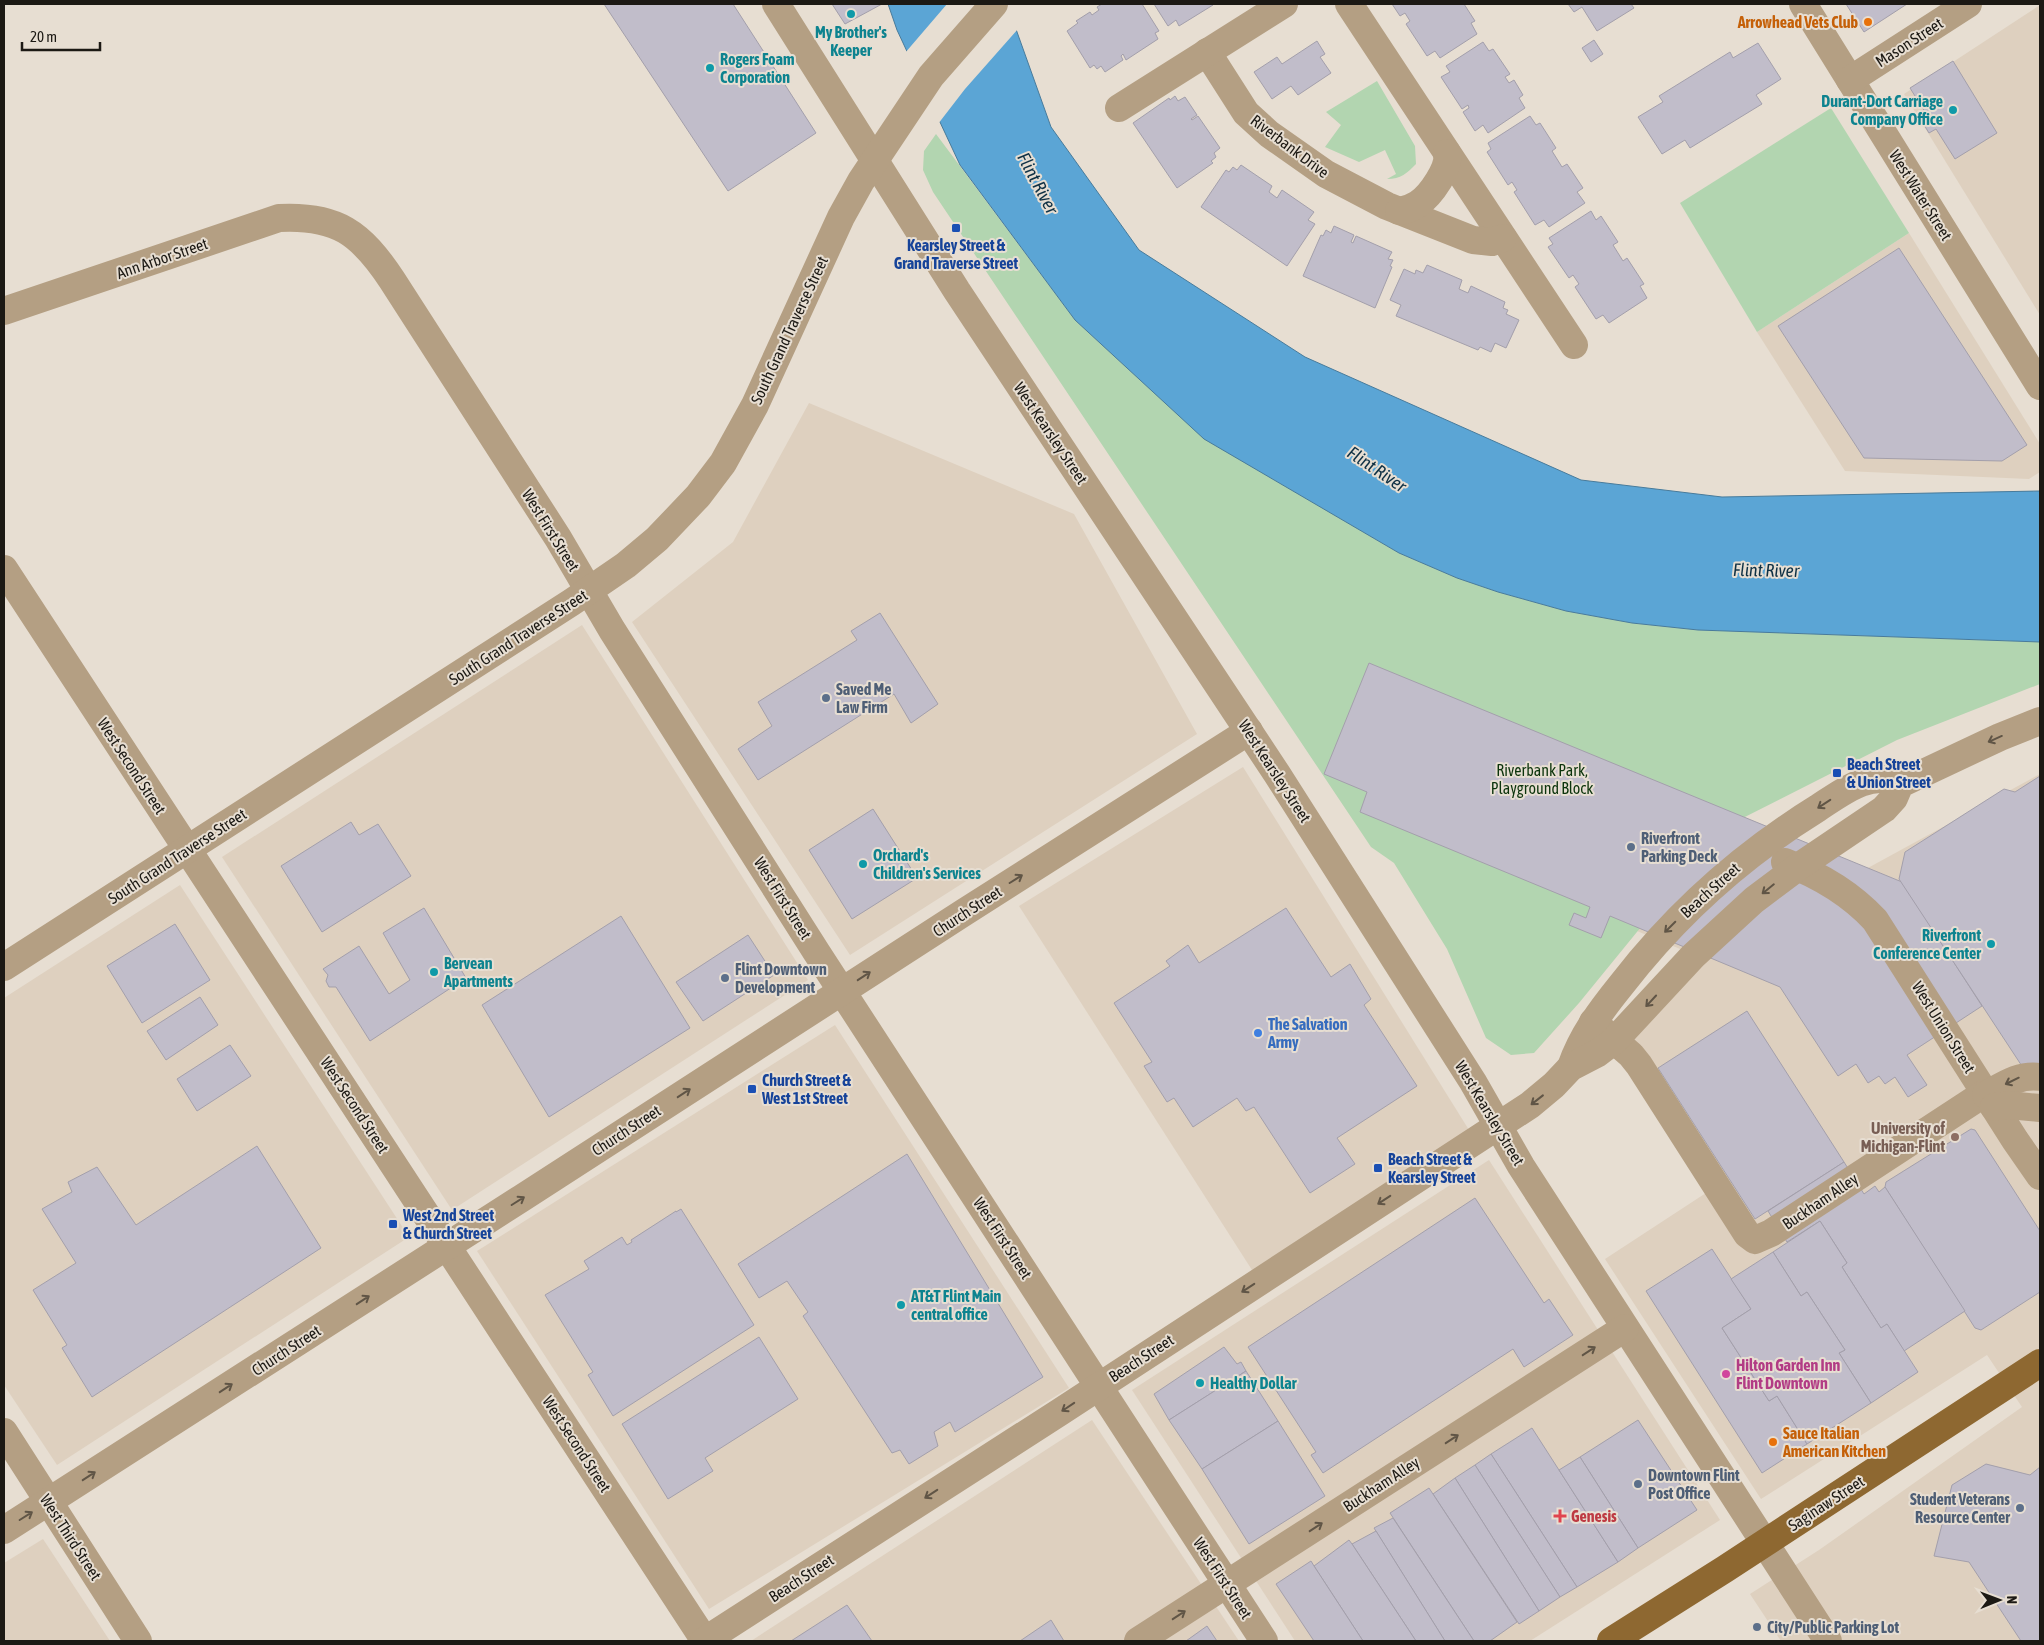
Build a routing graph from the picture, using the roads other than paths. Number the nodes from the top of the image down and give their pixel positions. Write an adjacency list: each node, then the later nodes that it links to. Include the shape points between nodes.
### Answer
1 (776, 4): 11 (street, West Kearsley Street)
2 (994, 4): 11 (street, South Grand Traverse Street, via 946,56)
3 (1284, 4): 7 (street)
4 (1349, 4): 10 (street)
5 (1803, 4): 8 (street, West Water Street)
6 (1968, 4): 8 (street, Mason Street)
7 (1207, 52): 9 (street); 12 (street, Riverbank Drive, via 1242,108 1269,134 1334,178)
8 (1850, 80): 17 (street, West Water Street)
9 (1118, 108)
10 (1447, 153): 12 (street, via 1445,170 1426,196 1415,206); 14 (street)
11 (875, 160): 19 (street, South Grand Traverse Street, via 844,211 755,405 723,464 670,526 641,553); 21 (street, West Kearsley Street, via 957,291)
12 (1399, 211): 14 (street, Riverbank Drive, via 1473,240 1492,242)
13 (322, 221): 15 (street, Ann Arbor Street, via 300,217 274,219); 19 (street, West First Street, via 358,238 383,266)
14 (1503, 238): 16 (street)
15 (4, 311)
16 (1574, 345)
17 (2040, 386)
18 (4, 569): 23 (street, West Second Street)
19 (589, 591): 23 (street, South Grand Traverse Street); 27 (street, West First Street)
20 (2040, 721): 22 (street, one-way to 22)
21 (1249, 731): 27 (street, Church Street, one-way to 21); 34 (street, West Kearsley Street)
22 (1900, 784): 24 (street, Beach Street, one-way to 24, via 1884,778 1862,782 1798,820); 25 (street, Beach Street, via 1884,809)
23 (188, 850): 26 (street, South Grand Traverse Street); 36 (street, West Second Street)
24 (1756, 850): 25 (street, West Union Street); 28 (street, Beach Street, one-way to 28, via 1714,884 1657,940)
25 (1798, 867): 29 (street, Beach Street, one-way to 29, via 1717,933); 32 (street, West Union Street, via 1844,892 1875,920)
26 (4, 967)
27 (842, 991): 36 (street, Church Street, one-way to 27); 39 (street, West First Street)
28 (1593, 1022): 29 (street); 30 (street, Beach Street)
29 (1615, 1040): 30 (street, Beach Street); 32 (street, Buckham Alley, via 1639,1065 1743,1228 1754,1240 1772,1234)
30 (1572, 1067): 34 (street, Beach Street, one-way to 34, via 1536,1101)
31 (2040, 1077): 32 (street, Buckham Alley, one-way to 32, via 2020,1077)
32 (1988, 1098): 33 (street, via 2008,1105); 35 (street, West Union Street)
33 (2040, 1108)
34 (1499, 1127): 37 (street, West Kearsley Street); 39 (street, Beach Street, one-way to 39)
35 (2040, 1176)
36 (448, 1246): 41 (street, Church Street, one-way to 36); 46 (street, West Second Street)
37 (1625, 1328): 43 (street, West Kearsley Street); 44 (street, Buckham Alley, one-way to 37)
38 (2040, 1363): 43 (main road, Saginaw Street)
39 (1099, 1386): 44 (street, West First Street); 46 (street, Beach Street, one-way to 46)
40 (4, 1432): 41 (street, West Third Street)
41 (48, 1502): 42 (street, Church Street, one-way to 41); 45 (street, West Third Street)
42 (4, 1530)
43 (1764, 1544): 49 (main road, Saginaw Street); 50 (street, West Kearsley Street)
44 (1227, 1584): 47 (street, Buckham Alley, one-way to 44); 48 (street, West First Street)
45 (138, 1641)
46 (705, 1641)
47 (1138, 1641)
48 (1264, 1641)
49 (1611, 1641)
50 (1828, 1641)

